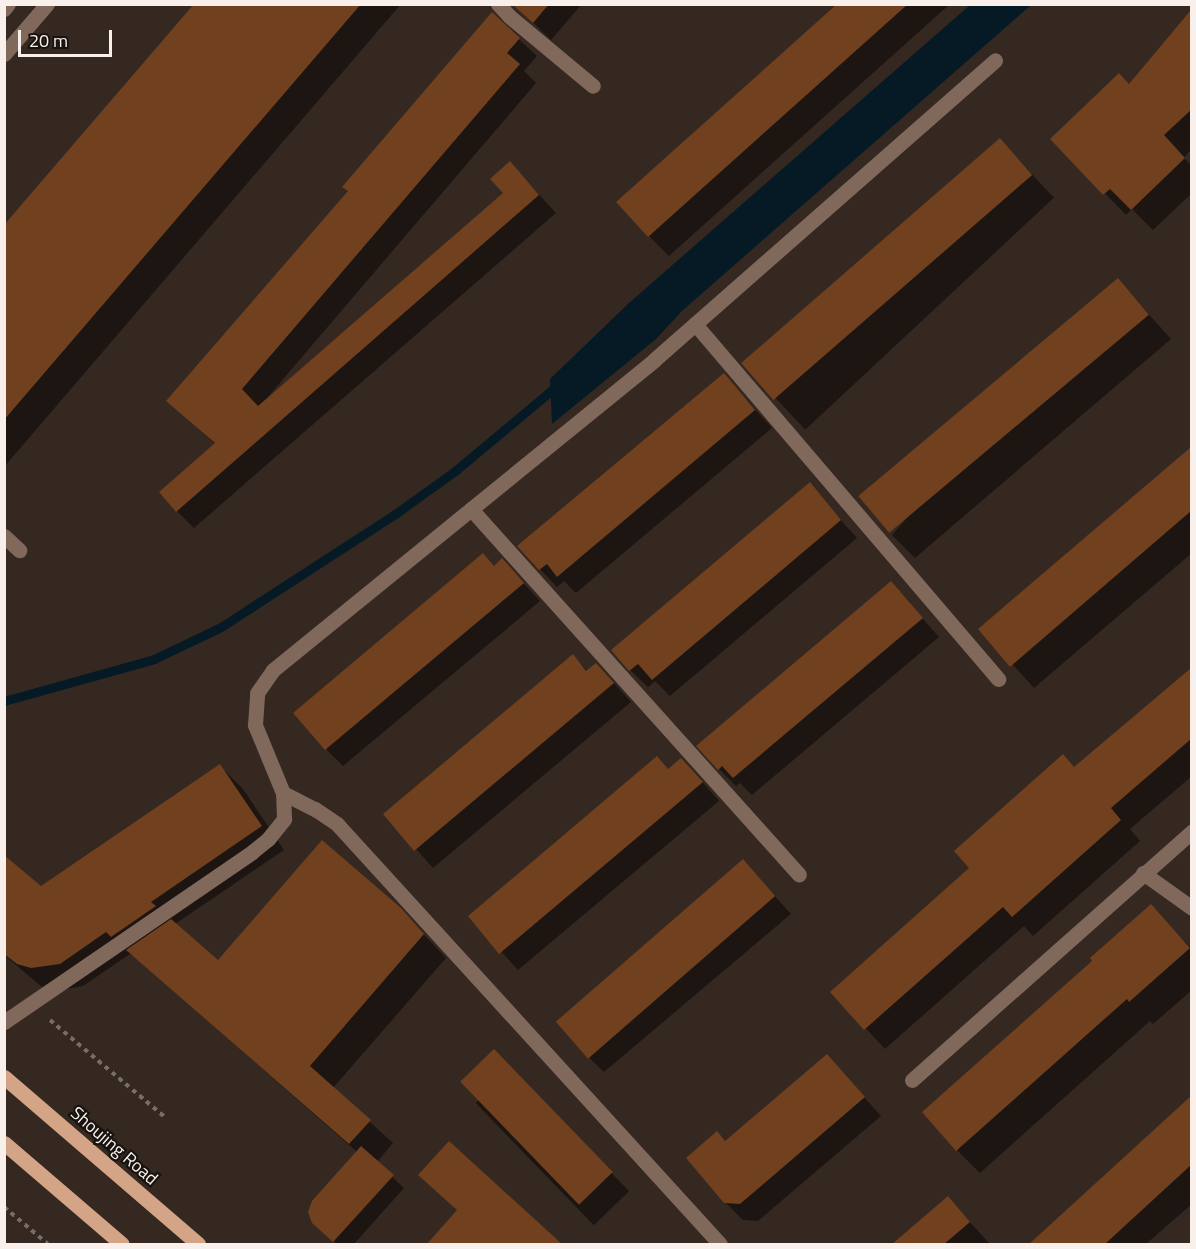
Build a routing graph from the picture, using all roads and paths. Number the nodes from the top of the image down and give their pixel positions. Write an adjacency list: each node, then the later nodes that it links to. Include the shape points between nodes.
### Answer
1 (8, 4): 4 (street)
2 (46, 4): 5 (street)
3 (498, 4): 7 (street)
4 (4, 9)
5 (4, 54)
6 (995, 60): 8 (street)
7 (593, 86)
8 (695, 324): 9 (street); 12 (street)
9 (471, 509): 13 (street, via 273,670 257,693 255,724); 16 (street)
10 (4, 536): 11 (street)
11 (19, 550)
12 (998, 679)
13 (283, 793): 18 (street, via 284,819 268,839); 28 (street, via 337,824)
14 (1191, 831): 15 (street)
15 (1143, 873): 17 (street); 21 (street)
16 (799, 874)
17 (1191, 908)
18 (31, 1004): 19 (street); 22 (path)
19 (4, 1022)
20 (4, 1077): 27 (main road, Shoujing Road)
21 (912, 1080)
22 (166, 1118)
23 (4, 1143): 26 (main road)
24 (4, 1207): 25 (path)
25 (48, 1245)
26 (122, 1245)
27 (198, 1245)
28 (720, 1245)

